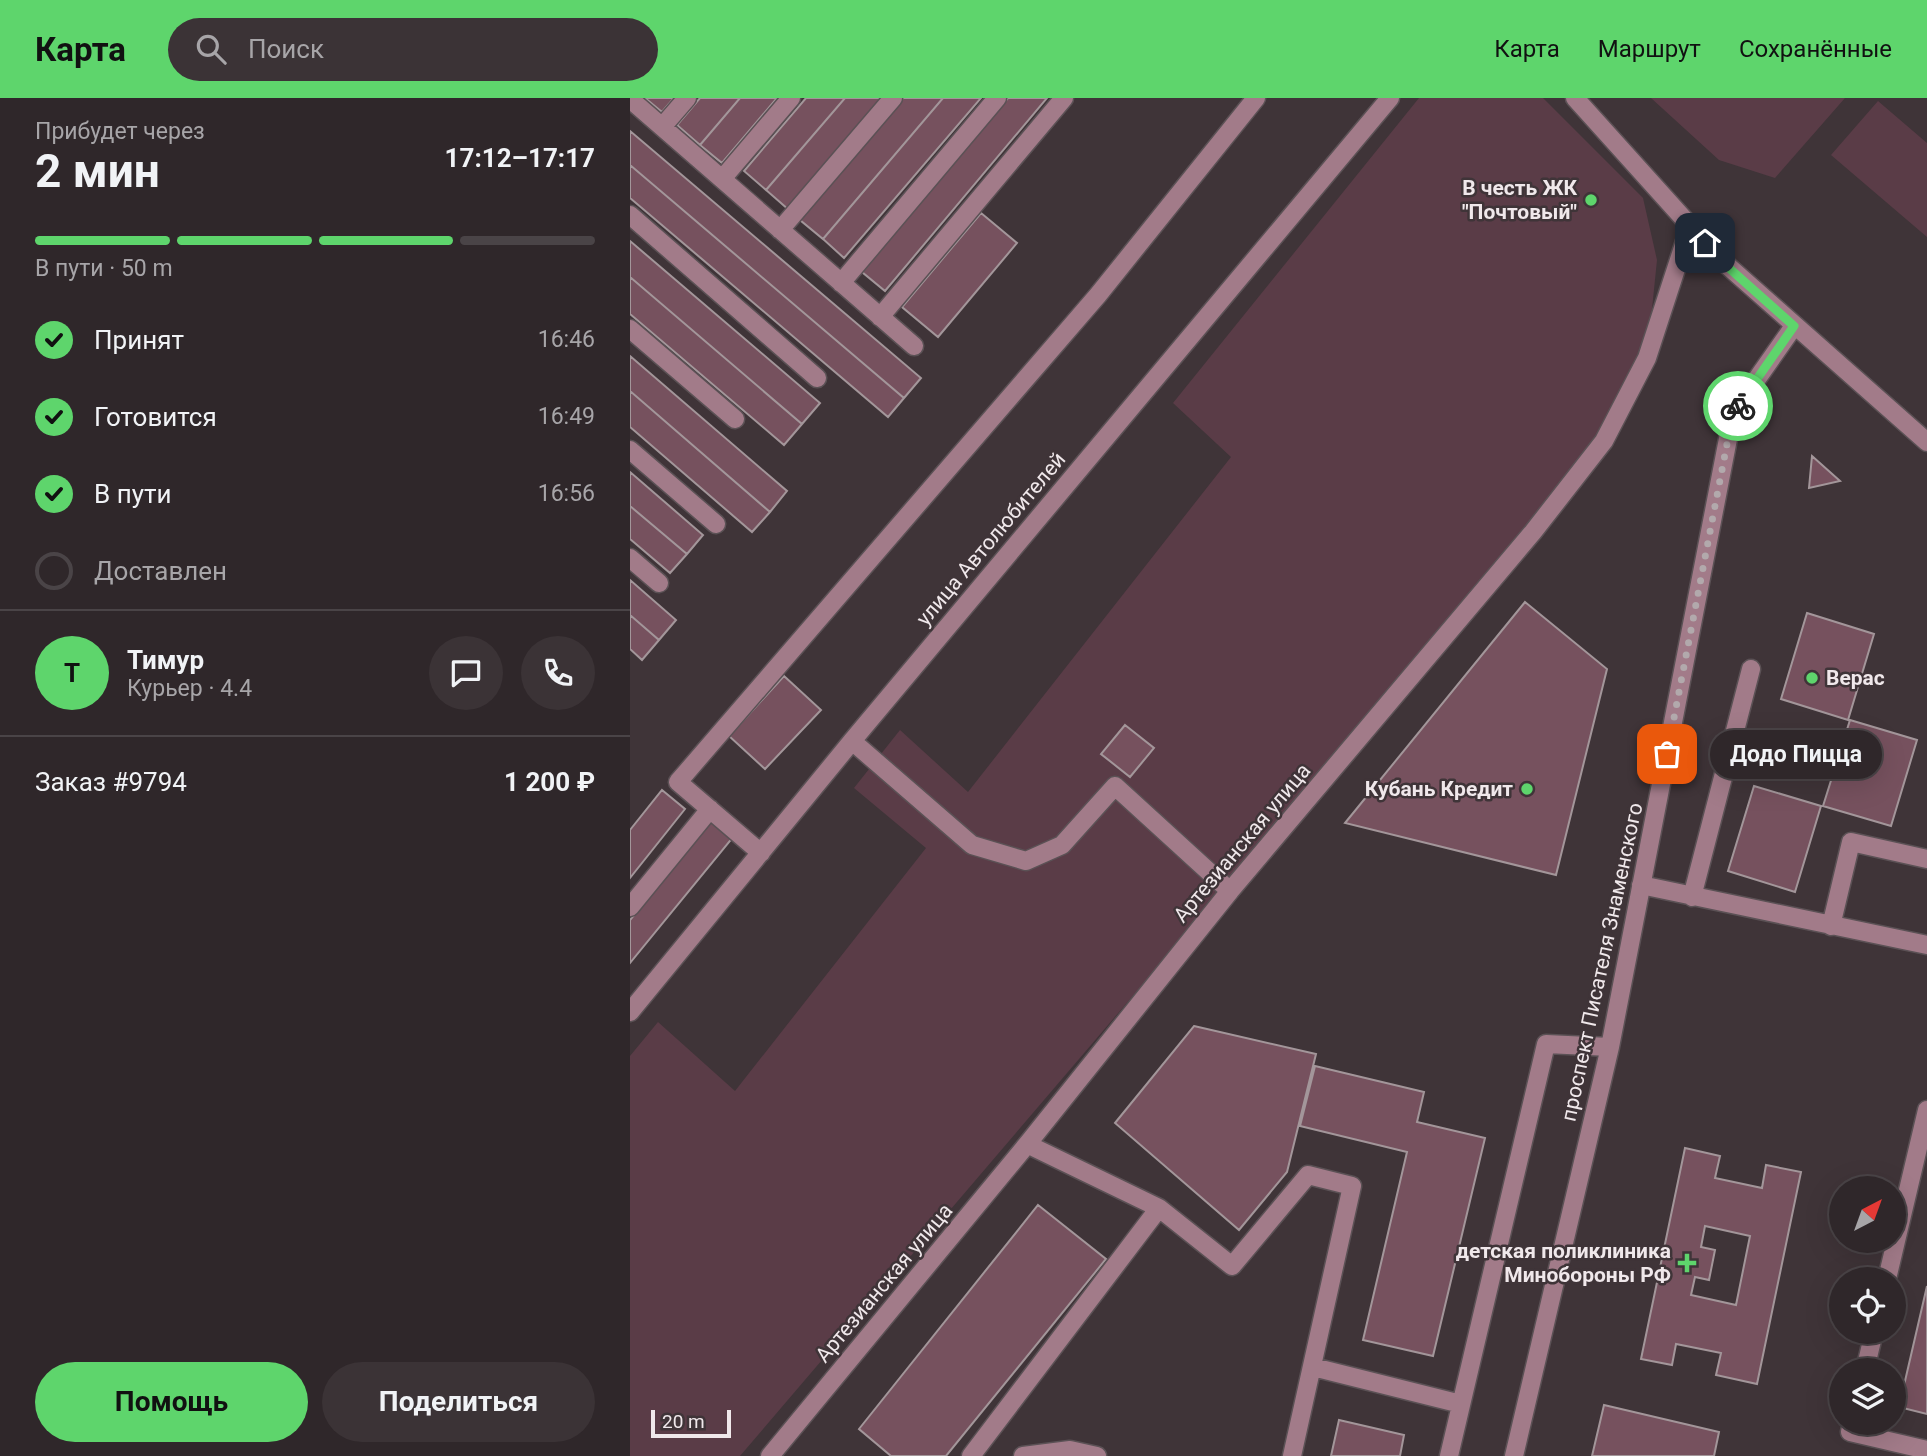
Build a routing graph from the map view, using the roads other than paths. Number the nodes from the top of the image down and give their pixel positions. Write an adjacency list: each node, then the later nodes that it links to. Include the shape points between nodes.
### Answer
1 (687, 98): 10 (street)
2 (791, 98): 11 (street)
3 (893, 98): 14 (street)
4 (997, 98): 15 (street)
5 (1064, 98): 16 (street)
6 (1256, 98): 29 (street, via 1098,295 678,782)
7 (1390, 98): 28 (street, улица Автолюбителей)
8 (1575, 98): 13 (street)
9 (630, 99): 10 (street)
10 (662, 128): 11 (street)
11 (722, 179): 14 (street)
12 (630, 215): 20 (street)
13 (1690, 226): 17 (street, via 1720,260); 33 (street, Артезианская улица, via 1647,358 1604,441 1533,532)
14 (780, 230): 15 (street)
15 (841, 282): 16 (street)
16 (880, 317): 19 (street)
17 (1794, 326): 22 (street); 32 (street, проспект Писателя Знаменского, via 1733,413)
18 (630, 328): 21 (street)
19 (914, 346)
20 (817, 378)
21 (735, 419)
22 (1927, 442)
23 (630, 450): 24 (street)
24 (716, 524)
25 (630, 558): 26 (street)
26 (659, 583)
27 (1751, 669): 34 (street)
28 (852, 741): 30 (street, улица Автолюбителей); 33 (street, via 972,845 1026,861 1062,845 1115,786)
29 (710, 809): 30 (street); 35 (street)
30 (761, 853): 38 (street, улица Автолюбителей)
31 (1927, 859): 36 (street, via 1851,842)
32 (1641, 885): 34 (street); 39 (street, проспект Писателя Знаменского)
33 (1230, 891): 41 (street, Артезианская улица)
34 (1692, 897): 36 (street)
35 (630, 907)
36 (1831, 926): 37 (street)
37 (1927, 946)
38 (630, 1012)
39 (1610, 1048): 45 (street, via 1546,1045); 54 (street, проспект Писателя Знаменского)
40 (1927, 1110): 43 (street)
41 (1029, 1142): 42 (street); 48 (street, Артезианская улица)
42 (1159, 1208): 44 (street, via 1232,1266 1308,1175 1352,1186); 49 (street)
43 (1890, 1267)
44 (1313, 1367): 45 (street); 52 (street)
45 (1461, 1404): 53 (street)
46 (1863, 1435): 47 (street)
47 (1927, 1450)
48 (770, 1456)
49 (971, 1456)
50 (1023, 1456): 51 (street, via 1070,1450)
51 (1097, 1456)
52 (1292, 1456)
53 (1449, 1456)
54 (1514, 1456)

